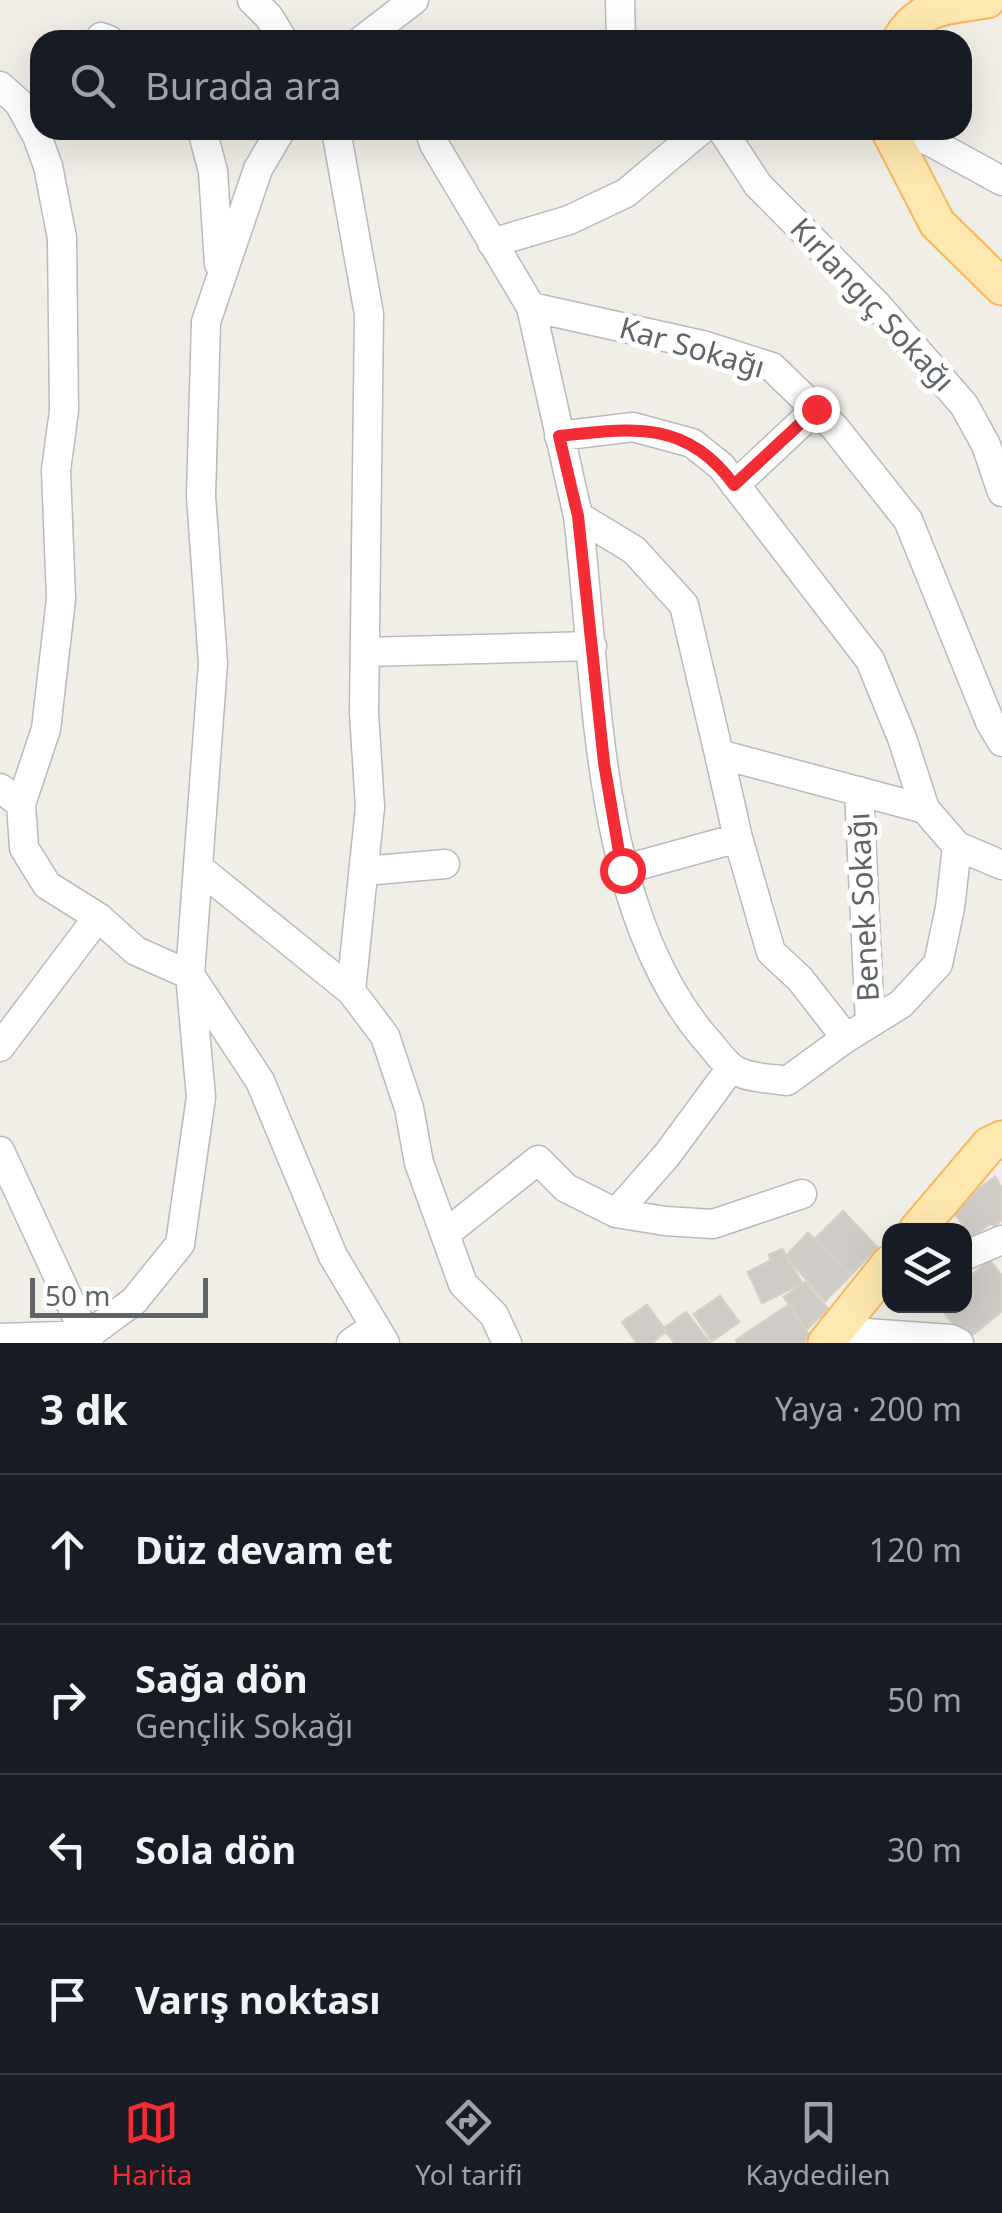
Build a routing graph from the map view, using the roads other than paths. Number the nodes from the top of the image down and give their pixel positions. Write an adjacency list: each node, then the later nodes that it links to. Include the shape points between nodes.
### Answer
1 (252, 0): 7 (street)
2 (620, 0): 9 (street)
3 (989, 0): 4 (main road); 6 (main road, via 930,9)
4 (1002, 4)
5 (398, 14): 8 (street)
6 (908, 22)
7 (277, 30)
8 (376, 30)
9 (621, 30)
10 (0, 86): 11 (street)
11 (30, 123)
12 (38, 140): 36 (street, via 62,238 64,411 56,470 61,599 46,729)
13 (205, 140): 23 (street)
14 (275, 140): 23 (street, via 258,168)
15 (338, 140): 32 (street, via 369,314)
16 (433, 140): 22 (street)
17 (689, 140): 22 (street, via 626,194)
18 (729, 140): 29 (street, Kırlangıç Sokağı, via 758,185 877,304 964,404)
19 (895, 140): 24 (main road, via 937,222)
20 (925, 140): 21 (street)
21 (1002, 182)
22 (492, 243): 25 (street)
23 (220, 281): 42 (street, via 206,322 202,496 213,663)
24 (1002, 287)
25 (530, 307): 26 (street, Kar Sokağı, via 772,367); 27 (street)
26 (816, 409): 28 (street); 33 (street, Kar Sokağı, via 908,520)
27 (559, 436): 28 (street, via 634,427 692,443); 30 (street)
28 (734, 485): 37 (street, via 870,660)
29 (1002, 492)
30 (578, 516): 31 (street); 34 (street, via 634,550 684,606)
31 (592, 646): 32 (street); 43 (street)
32 (364, 652): 44 (street, via 370,808)
33 (1002, 742)
34 (720, 754): 35 (street); 38 (street)
35 (858, 791): 37 (street); 48 (street, Benek Sokağı)
36 (11, 796): 45 (street, via 24,848 47,885)
37 (925, 809): 39 (street)
38 (738, 838): 43 (street); 48 (street, via 771,952)
39 (957, 846): 41 (street); 48 (street, via 938,964 901,1004)
40 (445, 864): 44 (street)
41 (1002, 865)
42 (200, 869): 46 (street); 47 (street)
43 (622, 870): 50 (street, via 681,1009)
44 (364, 871): 47 (street)
45 (98, 918): 46 (street, via 136,951); 49 (street)
46 (190, 976): 60 (street, via 260,1081 333,1256); 63 (street, via 200,1097 180,1244 134,1301)
47 (351, 991): 56 (street, via 385,1036)
48 (858, 1031): 50 (street, via 788,1081)
49 (0, 1047)
50 (731, 1068): 54 (street)
51 (1002, 1139): 55 (main road, via 989,1144)
52 (0, 1152): 63 (street)
53 (802, 1194): 54 (street, via 713,1224)
54 (616, 1213): 56 (street, via 566,1188 538,1160)
55 (923, 1223)
56 (444, 1234): 66 (street, via 463,1284 494,1316)
57 (1002, 1240): 58 (street)
58 (972, 1253)
59 (874, 1294): 61 (main road)
60 (380, 1334): 65 (street)
61 (832, 1337): 64 (street)
62 (0, 1338): 63 (street)
63 (89, 1339)
64 (924, 1340): 67 (street)
65 (351, 1343)
66 (507, 1343)
67 (959, 1343)

